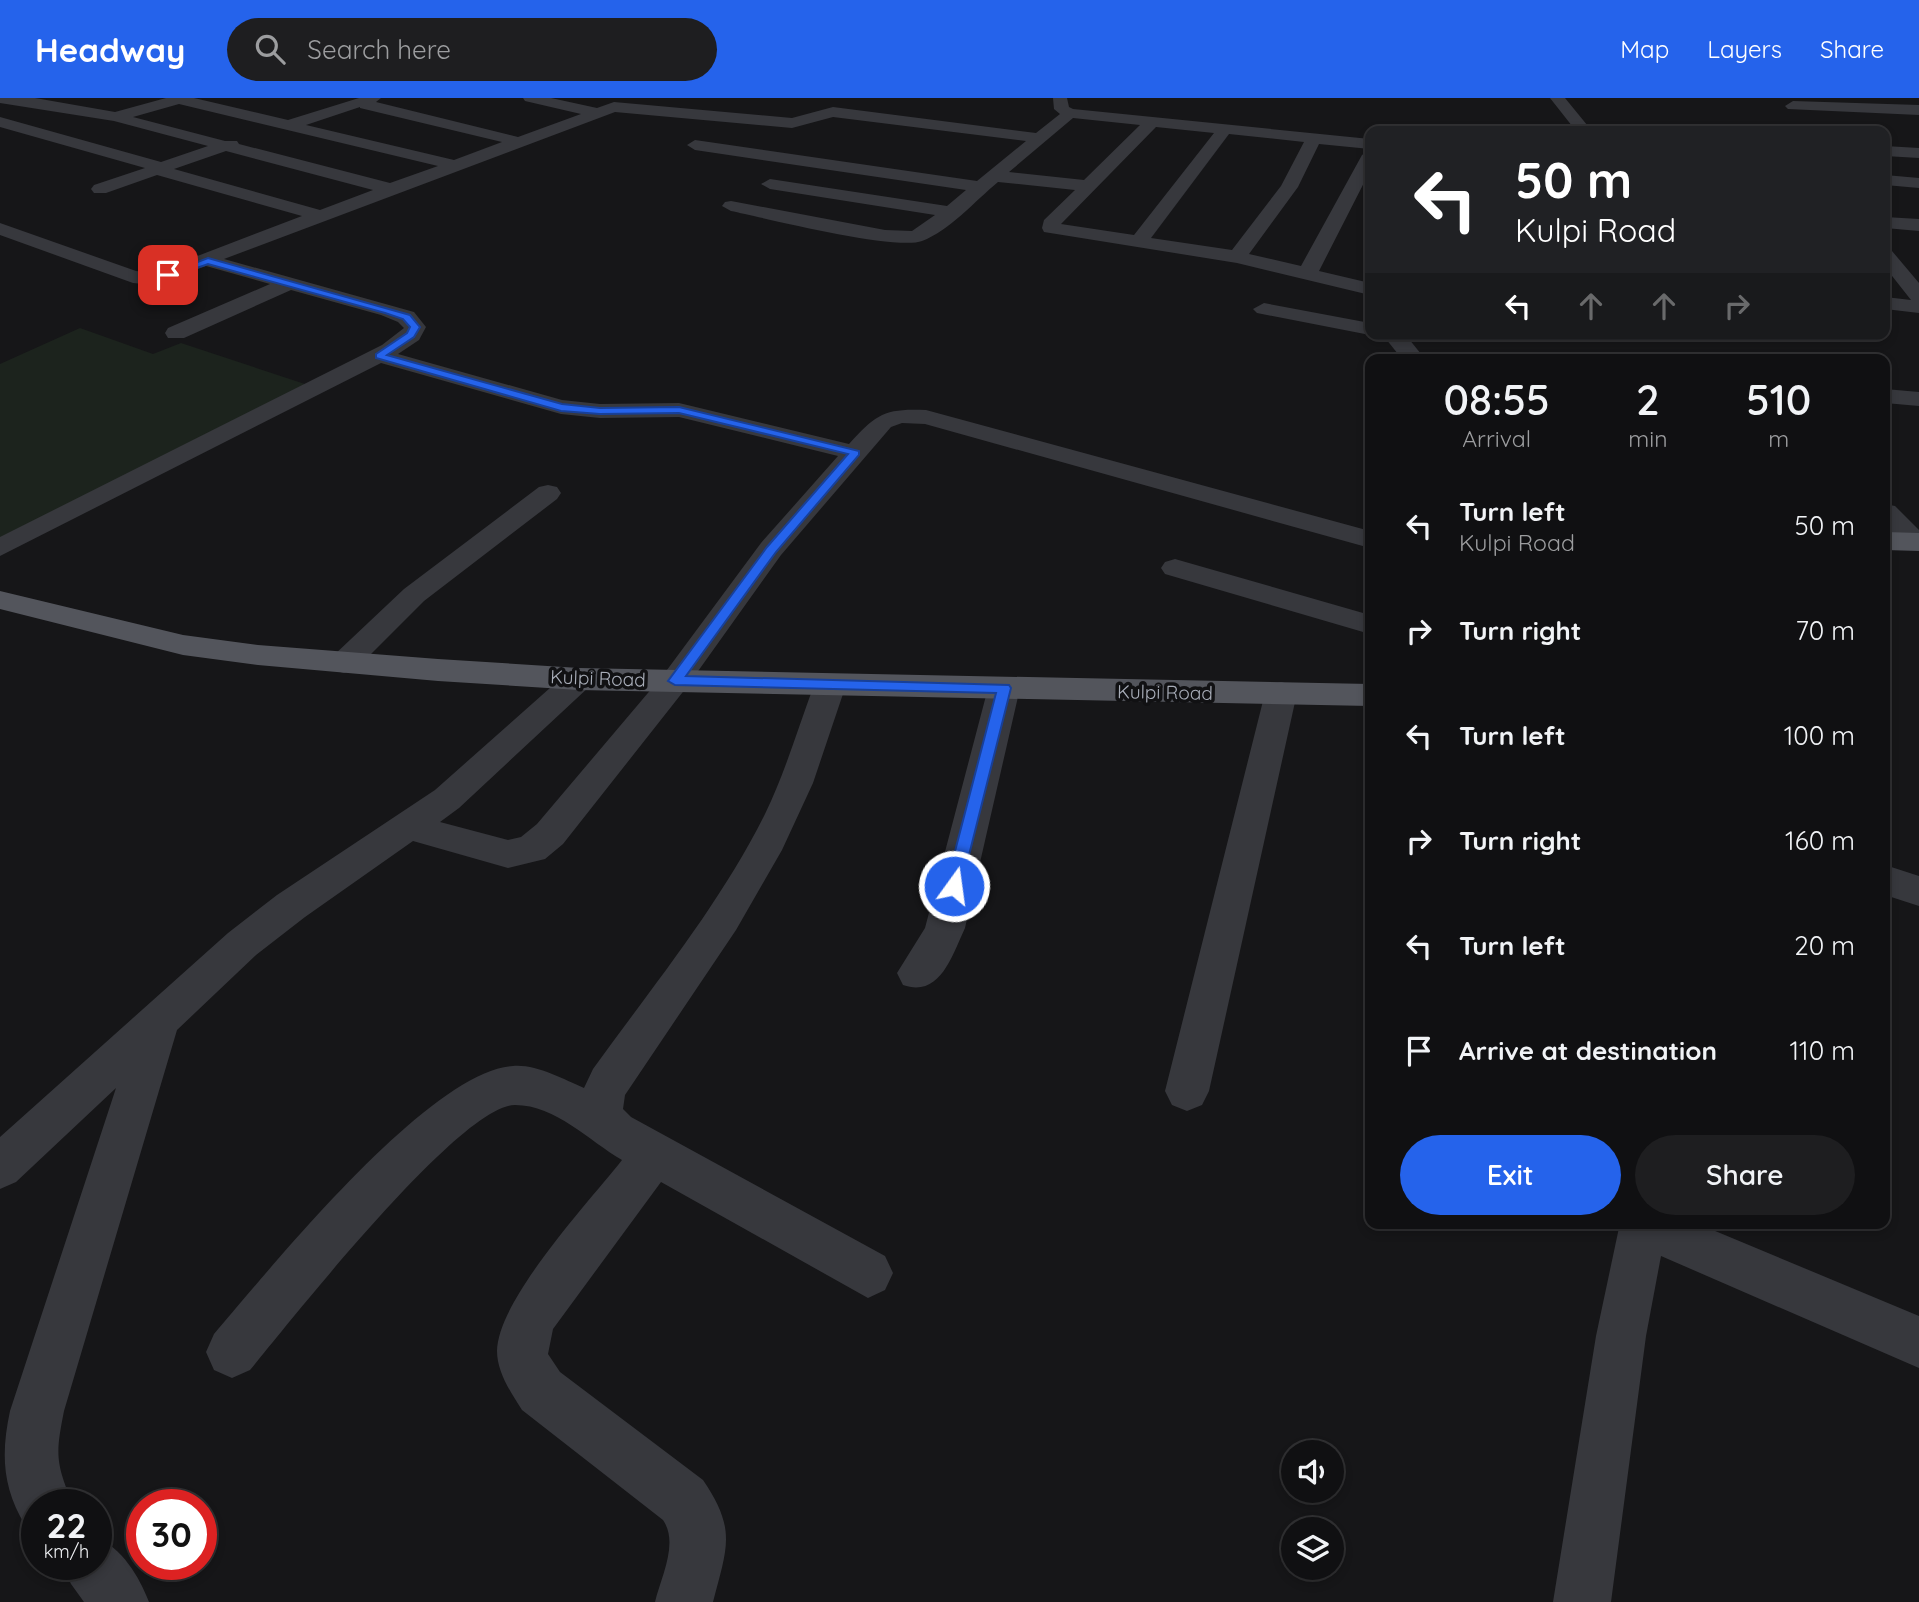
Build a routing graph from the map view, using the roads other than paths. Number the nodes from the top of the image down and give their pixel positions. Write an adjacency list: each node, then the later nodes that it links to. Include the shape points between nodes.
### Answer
1 (530, 98): 11 (street)
2 (845, 98): 12 (street)
3 (1060, 98): 13 (street, via 1062,109)
4 (1557, 98): 20 (street)
5 (1872, 98): 7 (street)
6 (0, 99): 15 (street)
7 (1901, 99)
8 (367, 100): 19 (street); 25 (street)
9 (1789, 102): 10 (street); 18 (street)
10 (1919, 110)
11 (594, 112): 12 (street, via 626,106 792,123); 25 (street)
12 (833, 112): 23 (street)
13 (1070, 113): 16 (street); 23 (street)
14 (243, 114): 15 (street, via 177,99); 19 (street); 22 (street)
15 (115, 117): 22 (street)
16 (1153, 121): 21 (street); 39 (street)
17 (0, 122): 34 (street)
18 (1811, 123)
19 (290, 125): 27 (street); 32 (street)
20 (1580, 126)
21 (1226, 128): 24 (street); 48 (street)
22 (180, 133): 27 (street)
23 (1039, 138): 35 (street)
24 (1314, 138): 26 (street); 49 (street, via 1289,187)
25 (516, 141): 32 (street)
26 (1365, 143)
27 (229, 145): 34 (street); 40 (street)
28 (695, 145): 35 (street)
29 (1890, 151): 30 (street)
30 (1919, 153)
31 (979, 161): 35 (street)
32 (450, 164): 40 (street)
33 (1365, 165): 54 (street, via 1313,266)
34 (160, 169): 41 (street); 44 (street)
35 (993, 176): 39 (street); 43 (street)
36 (1890, 180): 37 (street)
37 (1919, 183)
38 (770, 184): 43 (street)
39 (1088, 186): 48 (street, via 1051,228)
40 (391, 188): 44 (street)
41 (100, 189)
42 (731, 206): 43 (street, via 905,238 923,234)
43 (949, 212)
44 (321, 216): 51 (street)
45 (1890, 223): 46 (street)
46 (1919, 225)
47 (0, 229): 51 (street, via 144,279)
48 (1139, 241): 49 (street)
49 (1237, 257): 54 (street)
50 (1890, 260): 53 (street)
51 (208, 261): 55 (street)
52 (1890, 261): 57 (street)
53 (1919, 268)
54 (1305, 272): 56 (street)
55 (290, 283): 62 (street); 65 (street, via 407,317 415,327 411,335)
56 (1365, 288)
57 (1919, 296)
58 (1890, 304): 59 (street)
59 (1919, 307)
60 (1264, 309): 61 (street)
61 (1365, 328)
62 (176, 333)
63 (1398, 340): 64 (street)
64 (1410, 354)
65 (379, 356): 68 (street, via 561,407 679,410); 74 (street)
66 (1890, 396): 67 (street)
67 (1919, 399)
68 (855, 453): 71 (street, via 882,422 900,416 926,417); 80 (street, via 771,549)
69 (548, 493): 78 (street, via 414,594)
70 (1890, 517): 73 (street)
71 (1365, 539)
72 (1890, 541): 73 (main road)
73 (1917, 542)
74 (0, 548)
75 (1175, 568): 77 (street)
76 (0, 600): 78 (main road, Kulpi Road, via 183,645)
77 (1365, 624)
78 (344, 663): 79 (main road, Kulpi Road)
79 (579, 678): 80 (main road, Kulpi Road); 85 (street, via 447,799)
80 (675, 681): 81 (main road, Kulpi Road); 85 (street, via 550,834 532,849 508,854)
81 (830, 685): 82 (main road, Kulpi Road); 91 (street, via 783,812 764,849 608,1083 600,1101)
82 (1004, 688): 83 (main road, Kulpi Road); 88 (street, via 945,928)
83 (1281, 694): 84 (main road, Kulpi Road); 90 (street)
84 (1365, 695)
85 (407, 826): 89 (street, via 290,905)
86 (1890, 882): 87 (street)
87 (1919, 891)
88 (917, 973)
89 (159, 1020): 93 (street); 99 (street, via 37,1411 30,1473)
90 (1186, 1091)
91 (601, 1118): 92 (street, via 615,1132); 98 (street, via 530,1087 510,1085 484,1093 453,1113 396,1167)
92 (655, 1154): 96 (street); 102 (street, via 534,1313 522,1342 524,1368 541,1391 683,1500 698,1522 698,1548)
93 (0, 1167)
94 (1643, 1229): 103 (street, via 1621,1336)
95 (1656, 1229): 97 (street)
96 (868, 1273)
97 (1919, 1342)
98 (232, 1352)
99 (38, 1489)
100 (103, 1580): 101 (street)
101 (120, 1602)
102 (684, 1602)
103 (1581, 1602)

